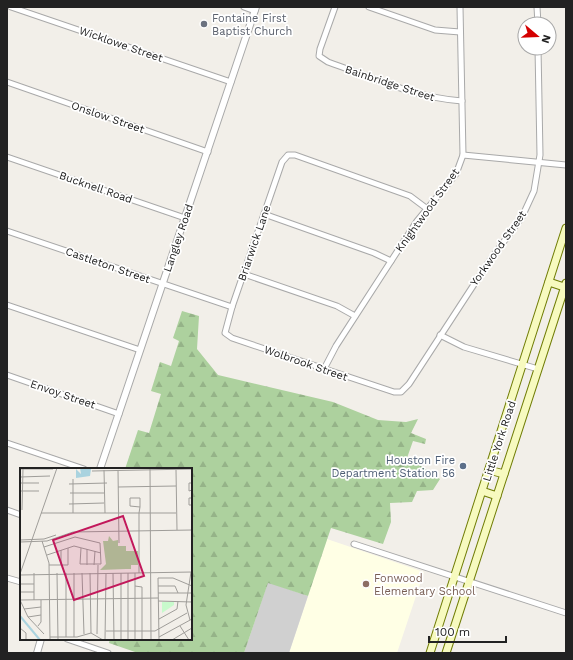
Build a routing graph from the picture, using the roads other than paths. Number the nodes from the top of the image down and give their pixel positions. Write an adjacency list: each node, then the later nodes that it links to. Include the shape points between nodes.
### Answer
1 (9, 7): 7 (street); 11 (street, Wicklowe Street)
2 (244, 7): 6 (street)
3 (335, 7): 12 (street, Bainbridge Street, via 320,49 320,56 328,62 424,95)
4 (369, 7): 8 (street, via 435,30)
5 (460, 7): 8 (street, Knightwood Street)
6 (256, 9): 11 (street, Langley Road)
7 (7, 10)
8 (460, 32): 12 (street, Knightwood Street)
9 (538, 56): 16 (street, Yorkwood Street)
10 (7, 82): 13 (street, Onslow Street)
11 (231, 82): 13 (street, Langley Road)
12 (462, 102): 14 (street, Knightwood Street)
13 (208, 152): 20 (street, Langley Road)
14 (463, 155): 16 (street); 18 (street, Knightwood Street, via 456,174)
15 (7, 156): 20 (street, Bucknell Road)
16 (539, 163): 17 (street); 32 (street, Yorkwood Street, via 534,191 522,217)
17 (566, 165)
18 (426, 208): 19 (street, Briarwick Lane, via 410,196 296,155 288,155 282,162); 23 (street, Knightwood Street)
19 (264, 214): 23 (street); 24 (street, Briarwick Lane)
20 (185, 218): 26 (street, Langley Road)
21 (7, 231): 26 (street, Castleton Street)
22 (565, 232): 25 (main road, Little York Road)
23 (390, 261): 30 (street, Knightwood Street)
24 (244, 274): 29 (street, Briarwick Lane); 30 (street, via 337,306)
25 (549, 282): 27 (main road); 34 (main road, Little York Road)
26 (162, 283): 29 (street, Castleton Street); 33 (street, Langley Road)
27 (565, 285): 36 (main road, Little York Road)
28 (7, 305): 33 (street)
29 (232, 307): 31 (street, Briarwick Lane)
30 (355, 316): 35 (street, Knightwood Street)
31 (226, 333): 35 (street, Wolbrook Street, via 232,338)
32 (440, 335): 34 (street, via 464,347); 38 (street, Yorkwood Street, via 409,384 401,392)
33 (140, 350): 39 (street, Langley Road)
34 (523, 364): 36 (street); 43 (main road, Little York Road)
35 (324, 369): 38 (street, Wolbrook Street)
36 (538, 369): 44 (main road, Little York Road)
37 (7, 375): 39 (street, Envoy Street)
38 (388, 390)
39 (119, 414): 42 (street, Langley Road)
40 (7, 443): 41 (street)
41 (81, 468)
42 (100, 468)
43 (489, 470): 44 (main road); 45 (main road, Little York Road)
44 (504, 474): 46 (main road, Little York Road)
45 (482, 491): 46 (main road); 50 (main road, Little York Road)
46 (497, 496): 52 (main road, Little York Road)
47 (7, 510): 48 (street)
48 (20, 515)
49 (354, 544): 50 (street)
50 (455, 576): 52 (street); 59 (main road, Little York Road)
51 (7, 578): 53 (street)
52 (469, 581): 54 (street); 60 (main road, Little York Road)
53 (20, 582)
54 (566, 613)
55 (41, 640): 57 (street)
56 (70, 640): 58 (street)
57 (36, 653)
58 (108, 653)
59 (430, 653)
60 (446, 653)

